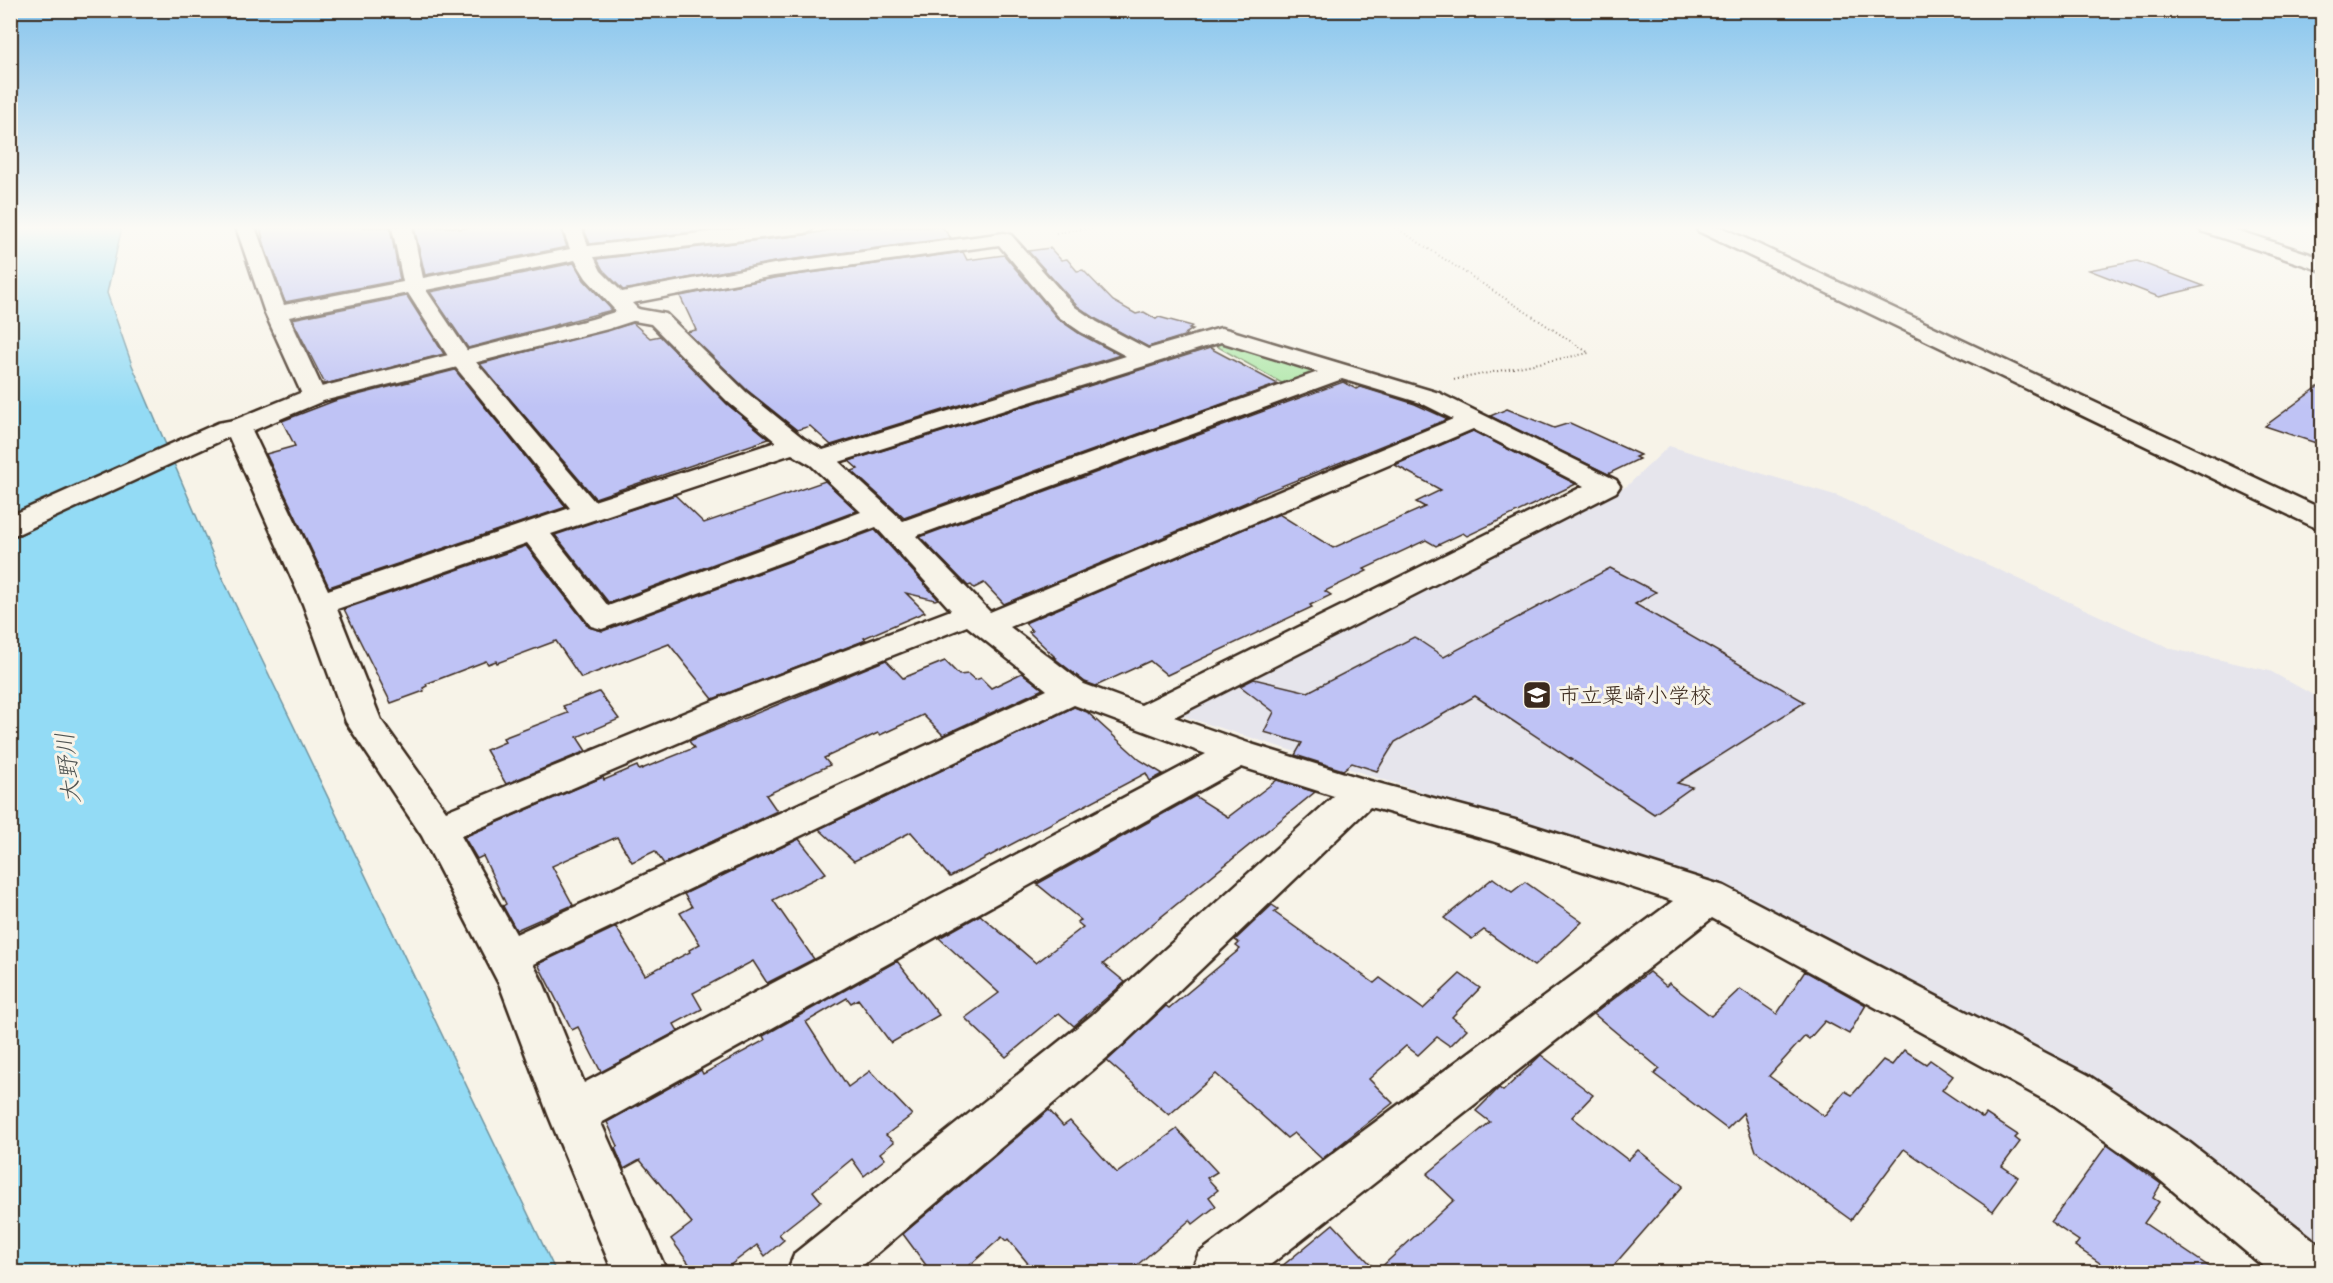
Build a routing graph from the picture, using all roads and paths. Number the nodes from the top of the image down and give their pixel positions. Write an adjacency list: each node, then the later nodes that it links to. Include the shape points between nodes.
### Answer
1 (267, 287): 9 (street)
2 (414, 287): 9 (street); 11 (street)
3 (605, 287): 8 (street)
4 (706, 287): 8 (street)
5 (1045, 287): 10 (street, via 1067,312)
6 (1487, 287): 13 (path, via 1589,353)
7 (1831, 287): 19 (street)
8 (624, 307): 11 (street); 17 (street, via 658,319 729,390)
9 (276, 313): 14 (street)
10 (1146, 357): 12 (street, via 1221,335); 17 (street)
11 (461, 359): 14 (street); 18 (street)
12 (1342, 371): 13 (street); 20 (street)
13 (1405, 390): 15 (street)
14 (314, 396): 16 (street)
15 (1473, 420): 24 (street); 26 (street, via 1606,486)
16 (233, 428): 21 (street); 23 (street)
17 (808, 452): 18 (street); 20 (street)
18 (588, 512): 22 (street)
19 (2322, 520)
20 (889, 524): 22 (street, via 602,619); 24 (street)
21 (10, 527)
22 (533, 531): 23 (street)
23 (319, 604): 29 (street, via 364,722)
24 (979, 619): 25 (street); 29 (street, via 747,700)
25 (1072, 692): 26 (street); 31 (street)
26 (1143, 718): 27 (street)
27 (1238, 753): 28 (street); 32 (street)
28 (1363, 792): 30 (street, via 1501,830); 34 (street, via 1107,1030)
29 (438, 830): 31 (street)
30 (1709, 897): 35 (street); 36 (street, via 2071,1090 2172,1159)
31 (507, 957): 32 (street, via 522,985)
32 (572, 1114): 33 (street)
33 (640, 1272)
34 (814, 1272)
35 (1218, 1272)
36 (2308, 1272)

